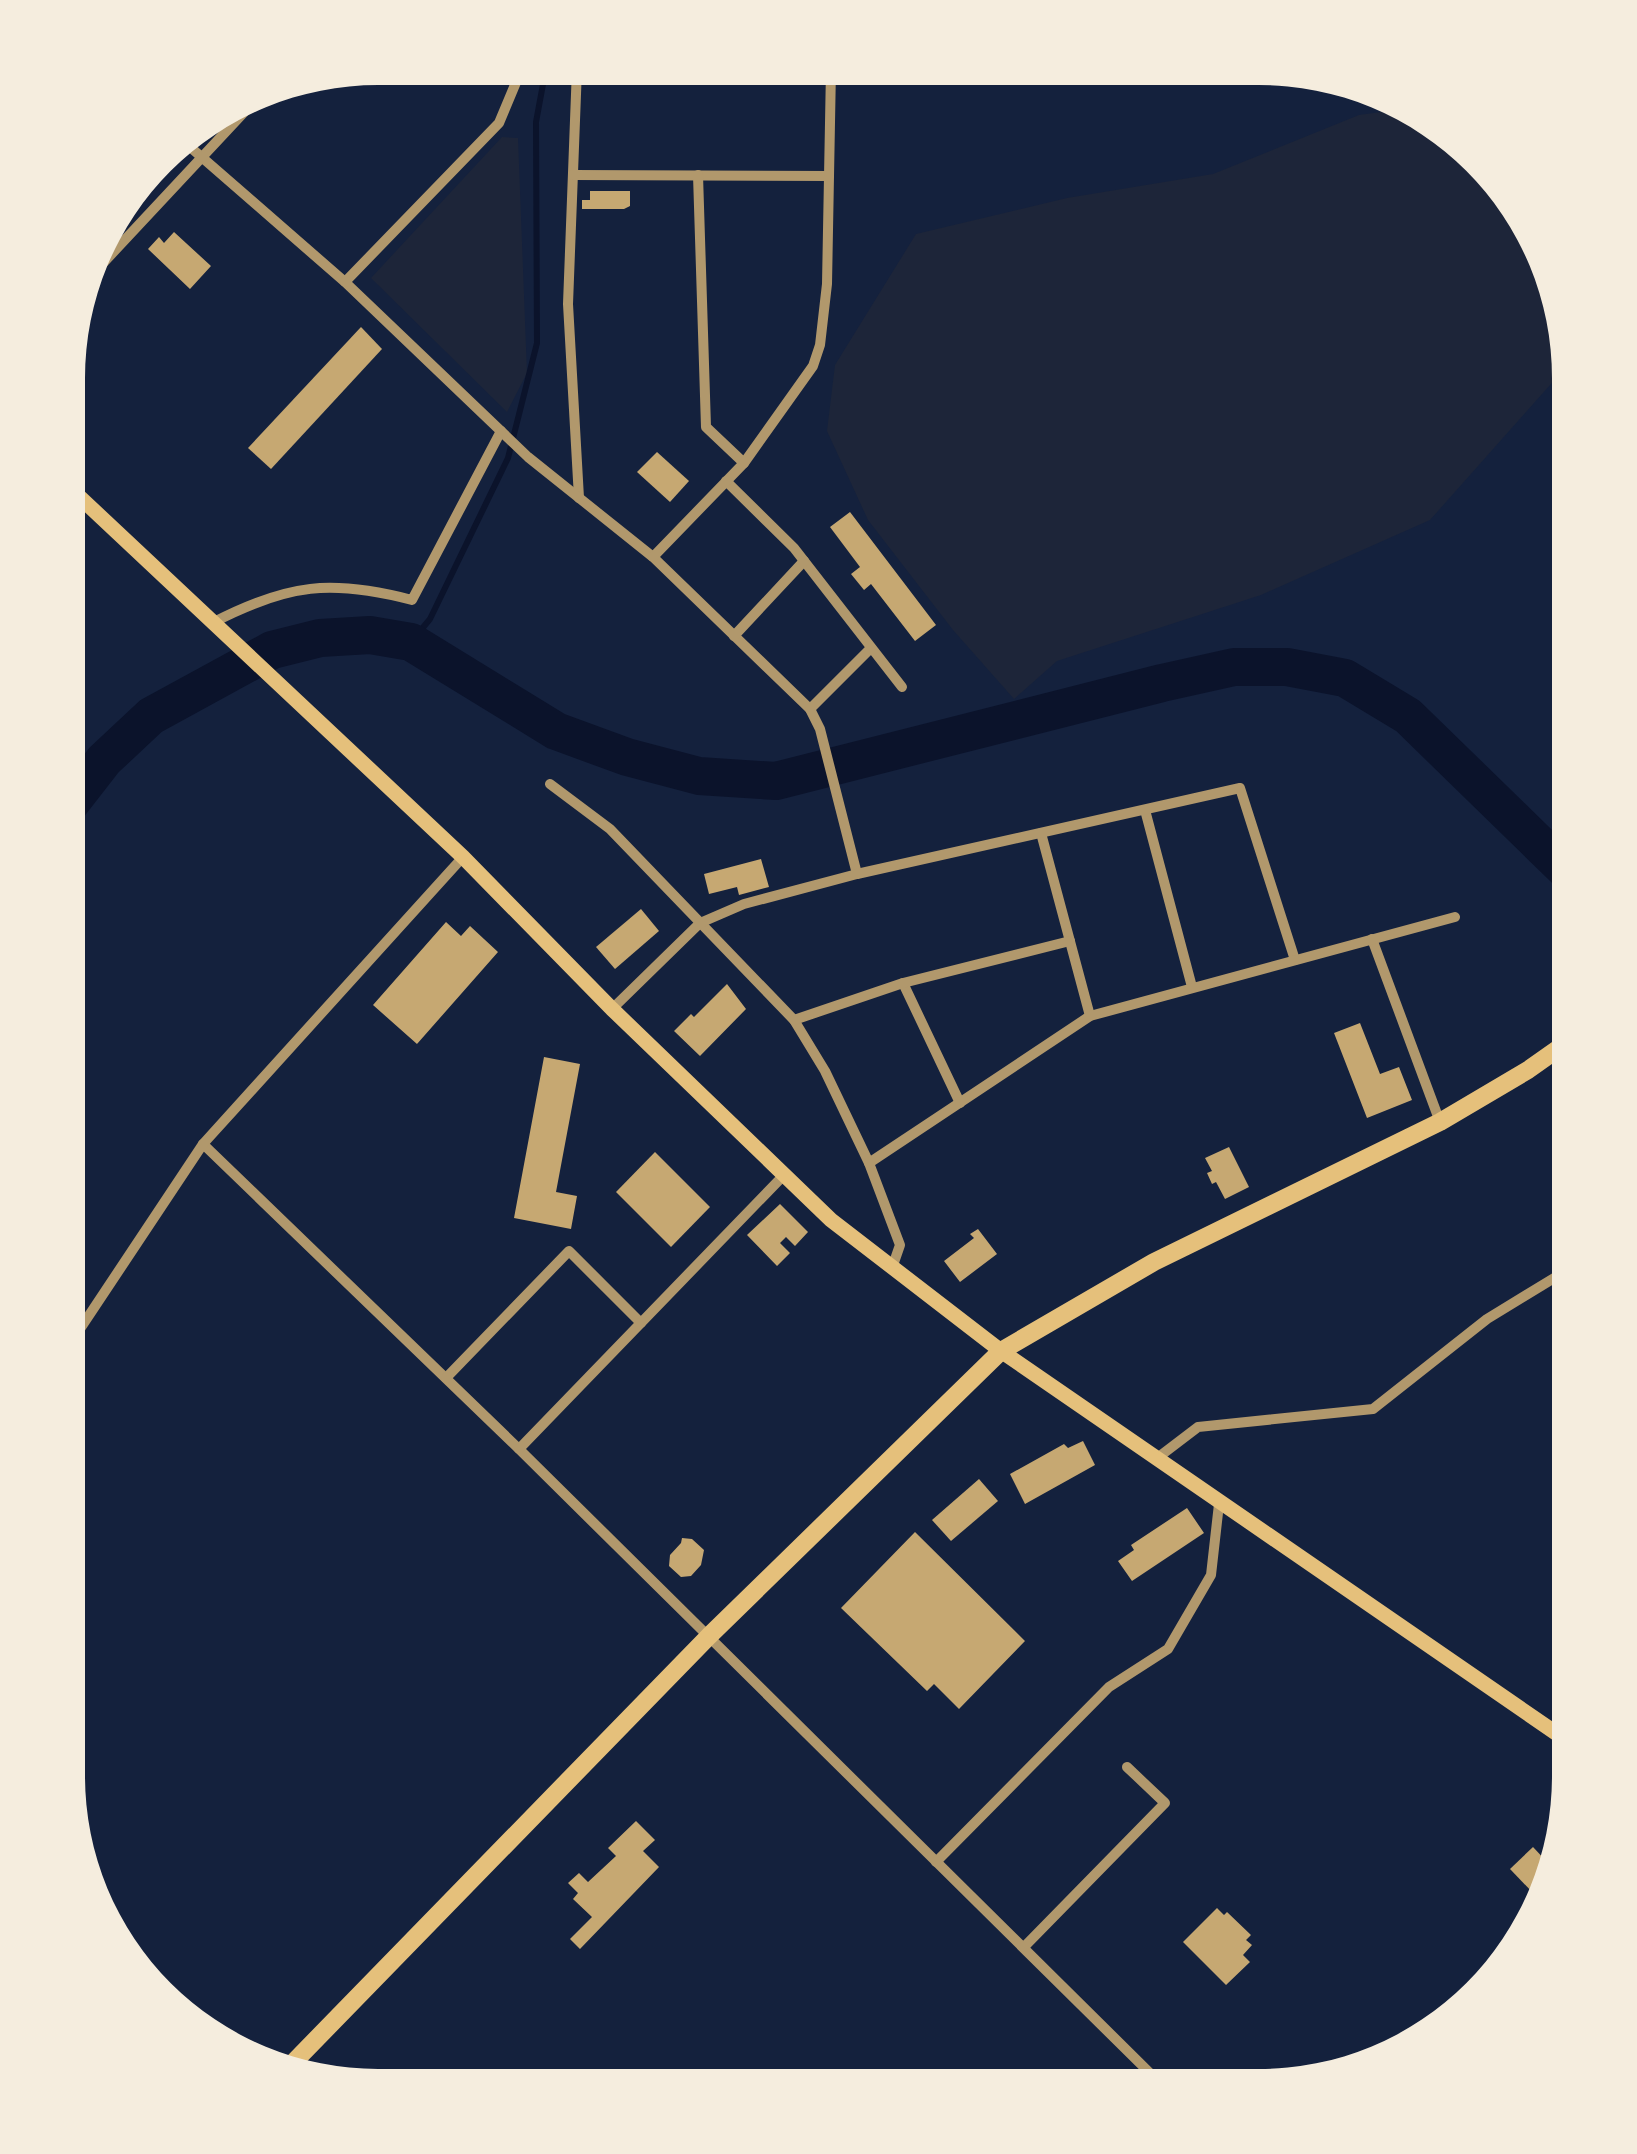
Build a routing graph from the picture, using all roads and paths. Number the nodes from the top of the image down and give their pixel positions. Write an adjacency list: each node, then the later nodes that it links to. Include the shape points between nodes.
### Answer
1 (831, 85): 9 (street)
2 (515, 86): 11 (street, via 499,123)
3 (576, 86): 7 (street)
4 (235, 123): 6 (street)
5 (194, 151): 6 (street)
6 (202, 158): 10 (street); 11 (street)
7 (573, 175): 8 (street); 15 (street, via 568,304)
8 (698, 175): 9 (street); 13 (street, via 706,426)
9 (829, 176): 13 (street, via 827,284 814,366)
10 (114, 251)
11 (345, 282): 12 (street)
12 (501, 432): 15 (street); 19 (street, via 412,600 361,587 298,588 239,609)
13 (744, 462): 14 (street)
14 (726, 481): 17 (street); 18 (street)
15 (579, 498): 17 (street)
16 (85, 502): 19 (main road)
17 (653, 558): 20 (street)
18 (804, 562): 20 (street); 21 (street)
19 (218, 626): 27 (main road)
20 (734, 636): 23 (street)
21 (871, 648): 22 (street); 23 (street)
22 (902, 687)
23 (810, 709): 28 (street)
24 (550, 784): 30 (street, via 610,829)
25 (1145, 810): 26 (street); 33 (street, via 1240,788); 35 (street)
26 (1042, 833): 28 (street); 32 (street)
27 (463, 857): 36 (main road); 42 (street)
28 (857, 874): 30 (street, via 744,904)
29 (1455, 918): 31 (street)
30 (700, 924): 36 (street); 38 (street)
31 (1372, 939): 33 (street); 41 (street)
32 (1070, 941): 34 (street); 37 (street)
33 (1294, 960): 35 (street)
34 (903, 983): 38 (street); 40 (street)
35 (1192, 988): 37 (street)
36 (612, 1009): 44 (main road)
37 (1090, 1016): 40 (street)
38 (794, 1020): 43 (street)
39 (1552, 1053): 41 (highway)
40 (960, 1103): 43 (street)
41 (1440, 1122): 49 (highway, via 1154,1262)
42 (203, 1144): 47 (street); 50 (street)
43 (869, 1163): 45 (street, via 900,1244)
44 (784, 1175): 45 (main road); 48 (street)
45 (892, 1268): 49 (main road)
46 (1551, 1280): 52 (street, via 1487,1319 1373,1409 1198,1427)
47 (85, 1321)
48 (641, 1323): 50 (street, via 569,1251); 51 (street)
49 (1001, 1352): 52 (main road); 54 (highway)
50 (446, 1378): 51 (street)
51 (519, 1449): 54 (street)
52 (1155, 1460): 53 (main road)
53 (1220, 1504): 55 (main road); 57 (street, via 1211,1574 1168,1649 1109,1687)
54 (709, 1636): 57 (street); 59 (highway)
55 (1551, 1730)
56 (1126, 1767): 58 (street, via 1165,1803)
57 (936, 1862): 58 (street)
58 (1024, 1947): 60 (street)
59 (298, 2058)
60 (1146, 2069)

